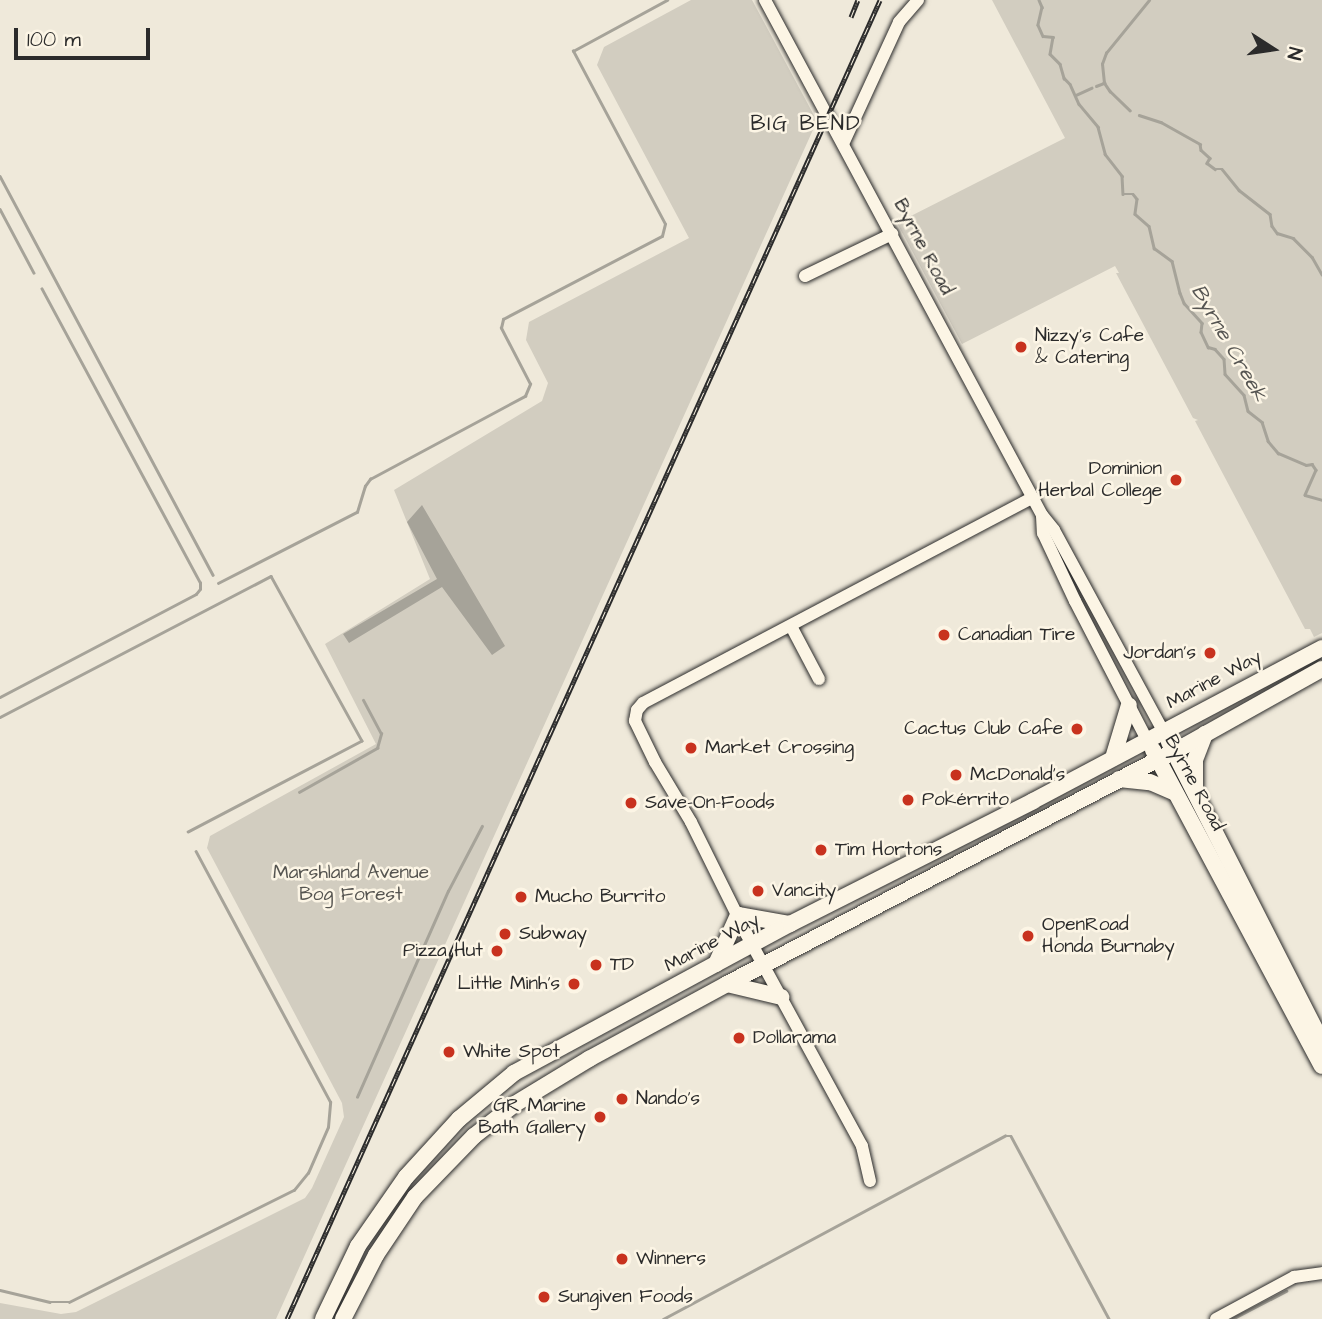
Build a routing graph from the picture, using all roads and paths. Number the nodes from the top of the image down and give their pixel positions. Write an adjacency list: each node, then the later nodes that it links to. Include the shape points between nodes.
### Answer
1 (765, 0): 3 (street, Byrne Road)
2 (918, 0): 3 (street, via 896,29)
3 (843, 145): 4 (street, Byrne Road)
4 (892, 234): 5 (street); 6 (street, Byrne Road)
5 (805, 276)
6 (1032, 498): 7 (street, Byrne Road); 8 (street)
7 (1042, 515): 12 (street, Byrne Road, via 1043,533); 13 (street, Byrne Road)
8 (791, 626): 11 (street); 22 (street, via 636,710 635,721)
9 (1322, 648): 13 (main road, Marine Way)
10 (1322, 669): 14 (main road)
11 (819, 679)
12 (1129, 705): 15 (street, Byrne Road); 17 (main road)
13 (1163, 731): 15 (main road, Marine Way); 16 (main road, Byrne Road)
14 (1205, 734): 16 (main road); 20 (main road, via 1195,760)
15 (1147, 740): 17 (main road, Marine Way); 18 (main road, Byrne Road)
16 (1174, 751): 18 (main road); 20 (main road, Byrne Road)
17 (1113, 758): 23 (main road, Marine Way)
18 (1157, 759): 19 (main road); 21 (main road, Byrne Road)
19 (1116, 779): 21 (main road, via 1142,780); 26 (main road)
20 (1195, 790): 29 (main road, Byrne Road)
21 (1173, 792): 30 (main road, Byrne Road)
22 (738, 915): 23 (main road); 24 (street); 25 (main road)
23 (790, 924): 24 (main road, Marine Way)
24 (754, 946): 25 (main road, Marine Way); 26 (street)
25 (716, 964): 33 (main road, Marine Way, via 514,1073 469,1111 433,1145 385,1205 358,1247)
26 (764, 965): 27 (main road); 28 (street)
27 (727, 984): 28 (main road); 34 (main road, via 589,1059 515,1104 474,1136 415,1197 376,1255)
28 (781, 997): 31 (street, via 862,1146)
29 (1322, 1042)
30 (1322, 1066)
31 (870, 1181)
32 (1322, 1273): 35 (street, via 1294,1277)
33 (323, 1319)
34 (342, 1319)
35 (1216, 1319)

